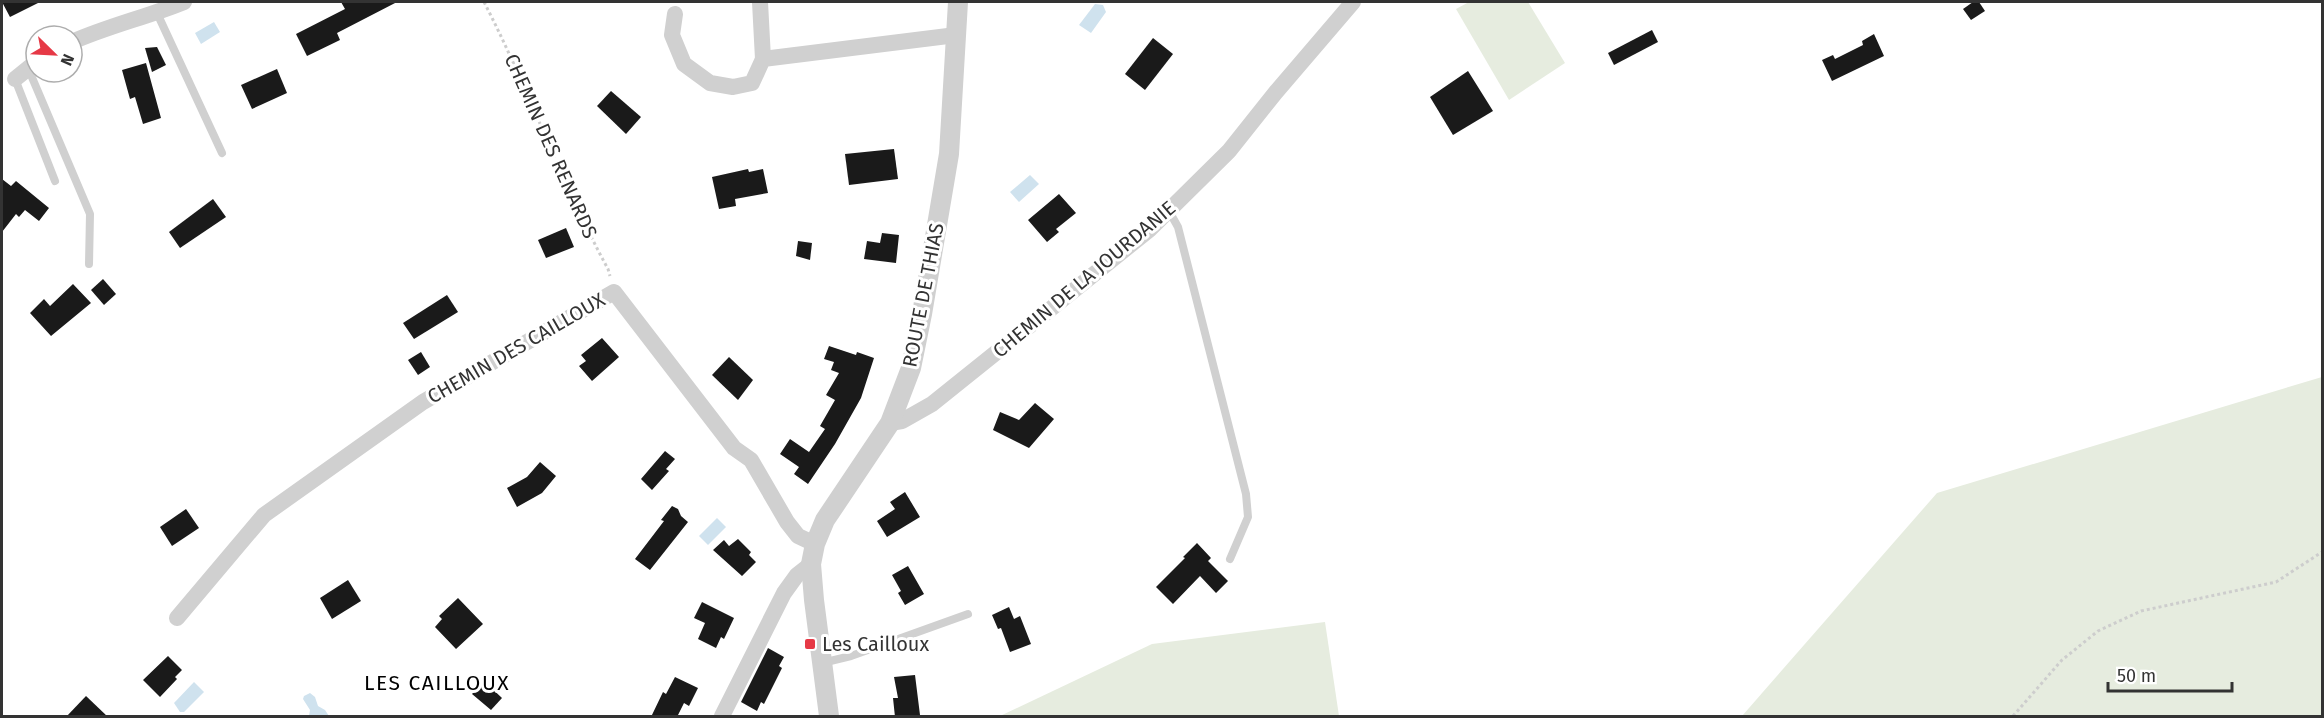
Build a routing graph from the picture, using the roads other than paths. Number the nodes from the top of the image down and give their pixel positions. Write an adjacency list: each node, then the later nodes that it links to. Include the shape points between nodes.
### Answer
1 (184, 2): 5 (street)
2 (760, 2): 9 (street)
3 (958, 2): 7 (street, ROUTE DE THIAS)
4 (1353, 2): 15 (street, CHEMIN DE LA JOURDANIE, via 1229,152)
5 (157, 13): 8 (street); 13 (lane)
6 (675, 14): 9 (street, via 672,35 684,64 710,83 733,87 752,83)
7 (956, 35): 9 (street); 17 (street, ROUTE DE THIAS, via 950,154 911,369)
8 (84, 36)
9 (763, 59)
10 (24, 72): 11 (street)
11 (15, 79): 14 (lane)
12 (39, 84): 16 (lane, via 90,214)
13 (222, 153)
14 (55, 181)
15 (1168, 211): 17 (street, CHEMIN DE LA JOURDANIE, via 932,404 902,421); 19 (lane, via 1178,227 1246,494 1248,517)
16 (89, 264)
17 (890, 423): 18 (street, ROUTE DE THIAS, via 825,520)
18 (814, 544): 20 (street, ROUTE DE THIAS); 22 (street, CHEMIN DES CAILLOUX, via 798,536 751,460 734,448 614,292 423,402 264,515)
19 (1230, 559)
20 (811, 564): 23 (street, ROUTE DE THIAS); 24 (street, via 784,593)
21 (968, 614): 23 (lane)
22 (177, 618)
23 (822, 663): 25 (street, ROUTE DE THIAS)
24 (722, 717)
25 (829, 717)

